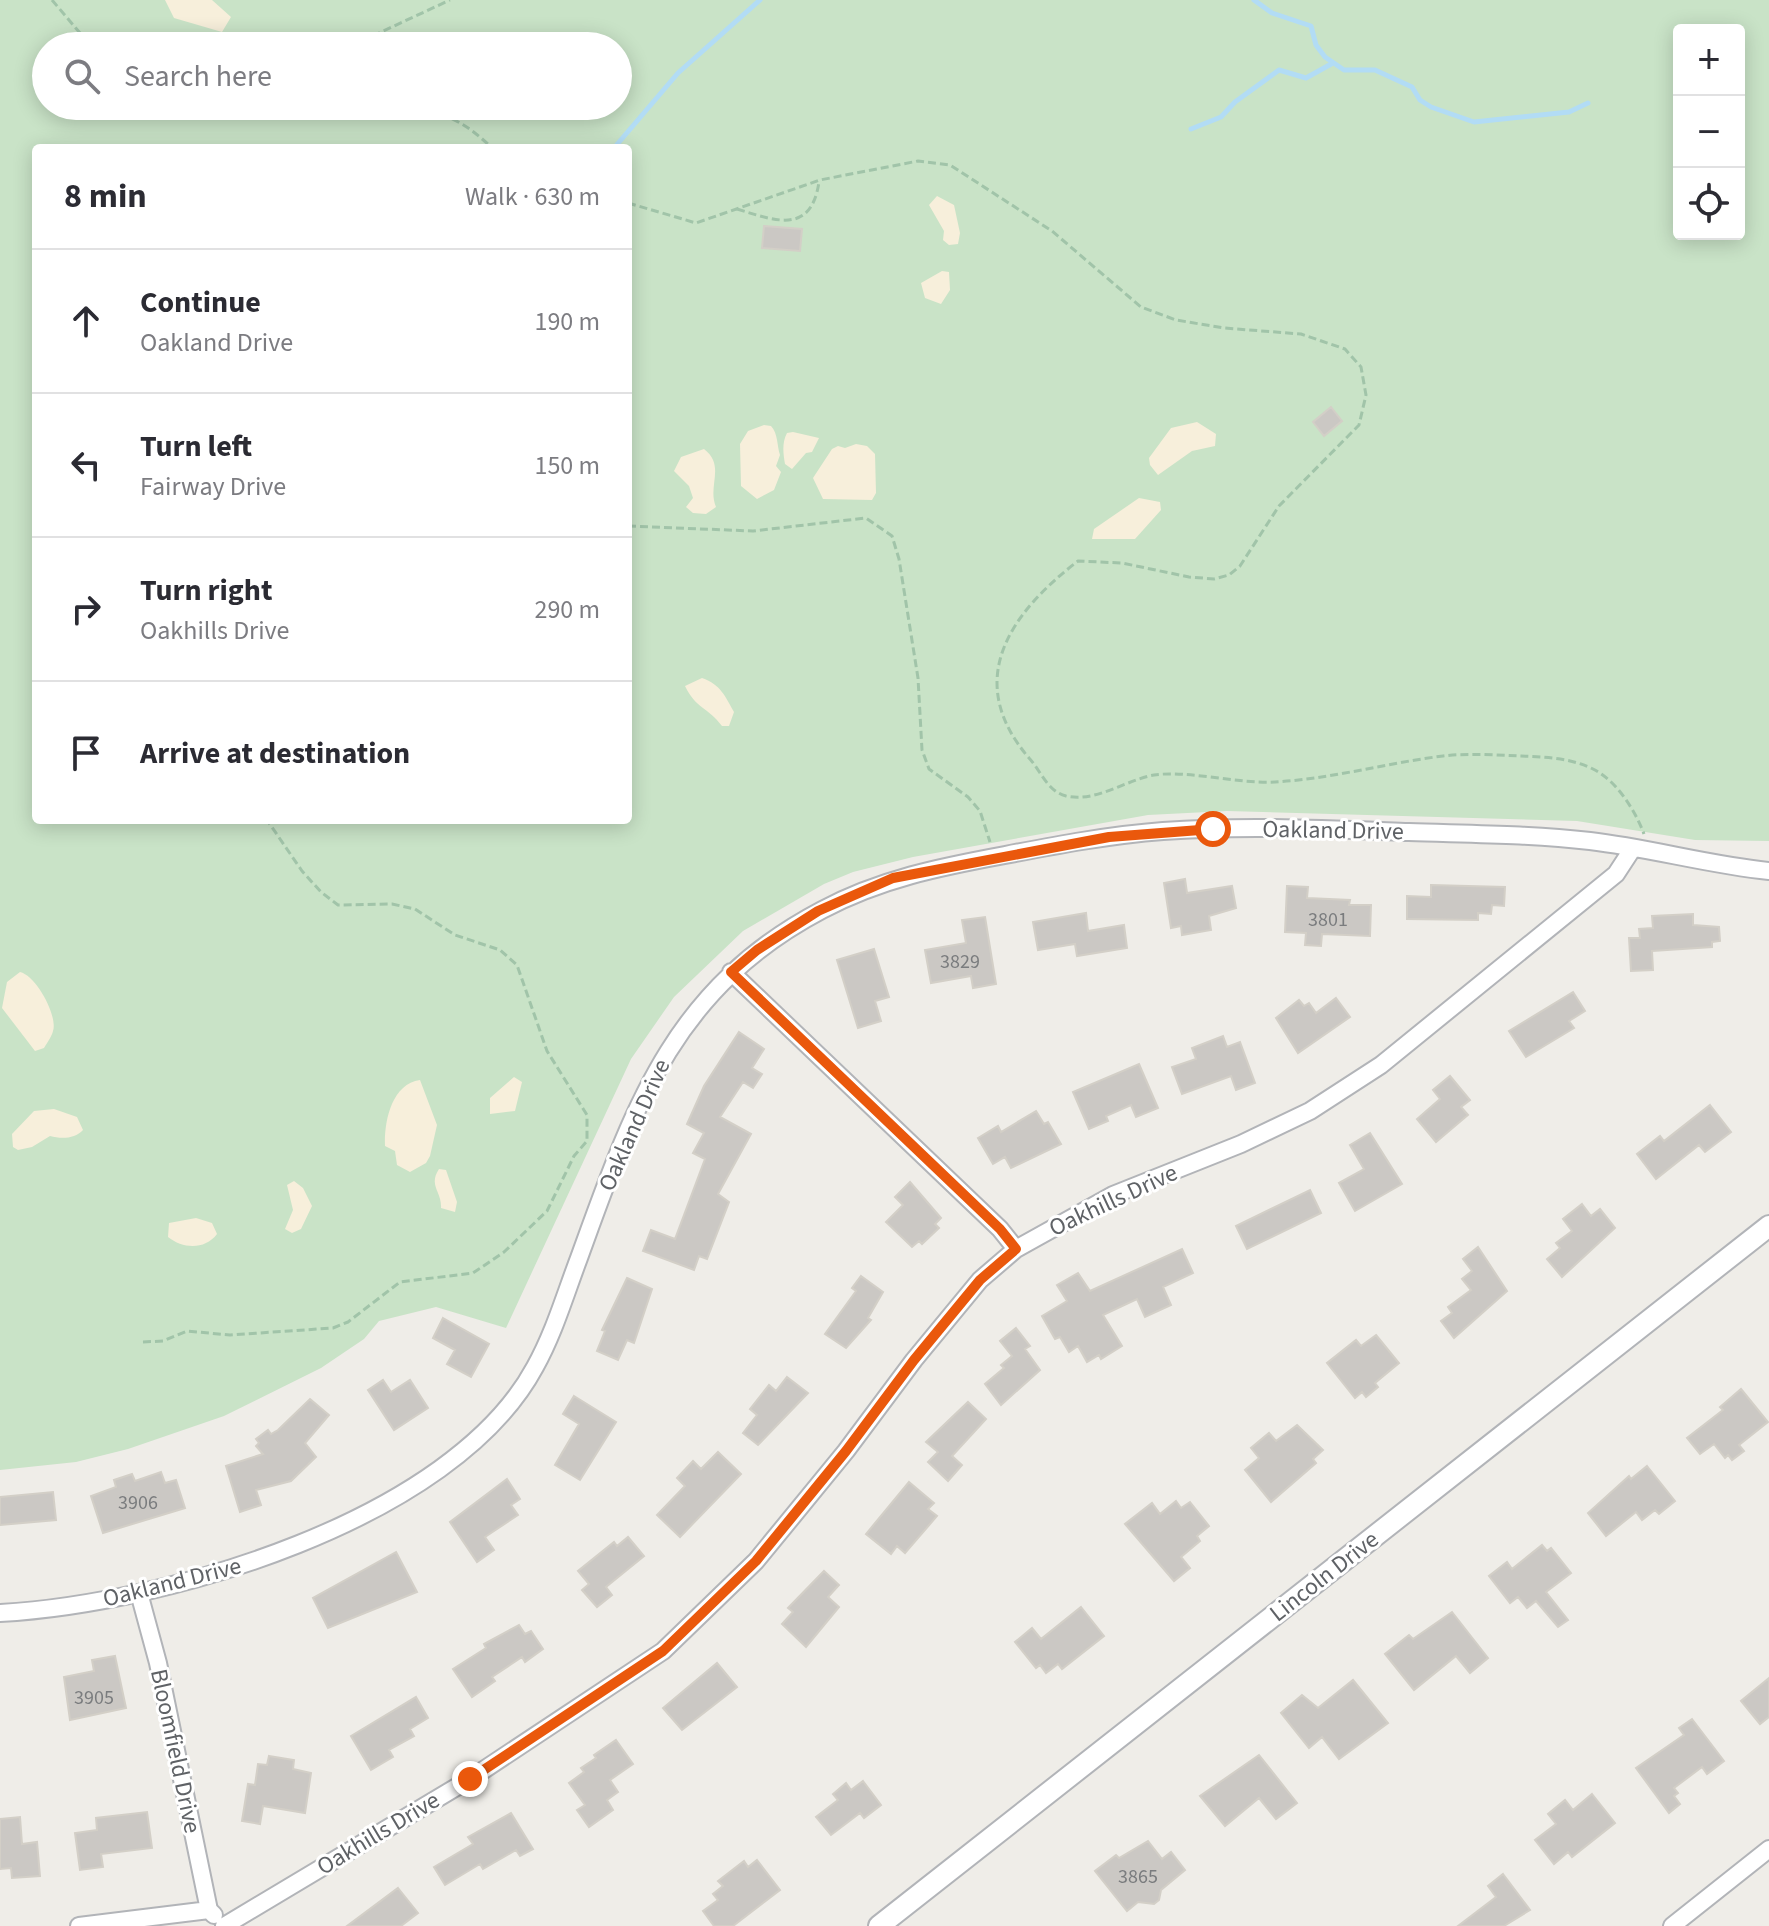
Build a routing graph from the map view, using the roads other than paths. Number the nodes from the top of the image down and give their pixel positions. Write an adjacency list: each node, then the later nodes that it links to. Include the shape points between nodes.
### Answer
1 (1639, 849): 2 (street, Oakland Drive); 3 (street, Oakland Drive, via 1511,835 1242,828 1137,833 893,878 786,931); 5 (street, Oakhills Drive, via 1606,882 1354,1083 1263,1134 1113,1195)
2 (1769, 871)
3 (731, 972): 5 (street); 6 (street, Oakland Drive, via 697,1009 652,1075 546,1344 518,1396 492,1429 423,1479 324,1532 275,1554)
4 (1769, 1226): 12 (street, Lincoln Drive)
5 (1016, 1249): 11 (street, Oakhills Drive, via 980,1280 756,1561 663,1651 470,1779)
6 (139, 1593): 7 (street, Oakland Drive); 9 (street, Bloomfield Drive)
7 (0, 1613)
8 (1769, 1849): 13 (street)
9 (209, 1910): 10 (street); 11 (street)
10 (79, 1926)
11 (224, 1926)
12 (879, 1926)
13 (1672, 1926)

